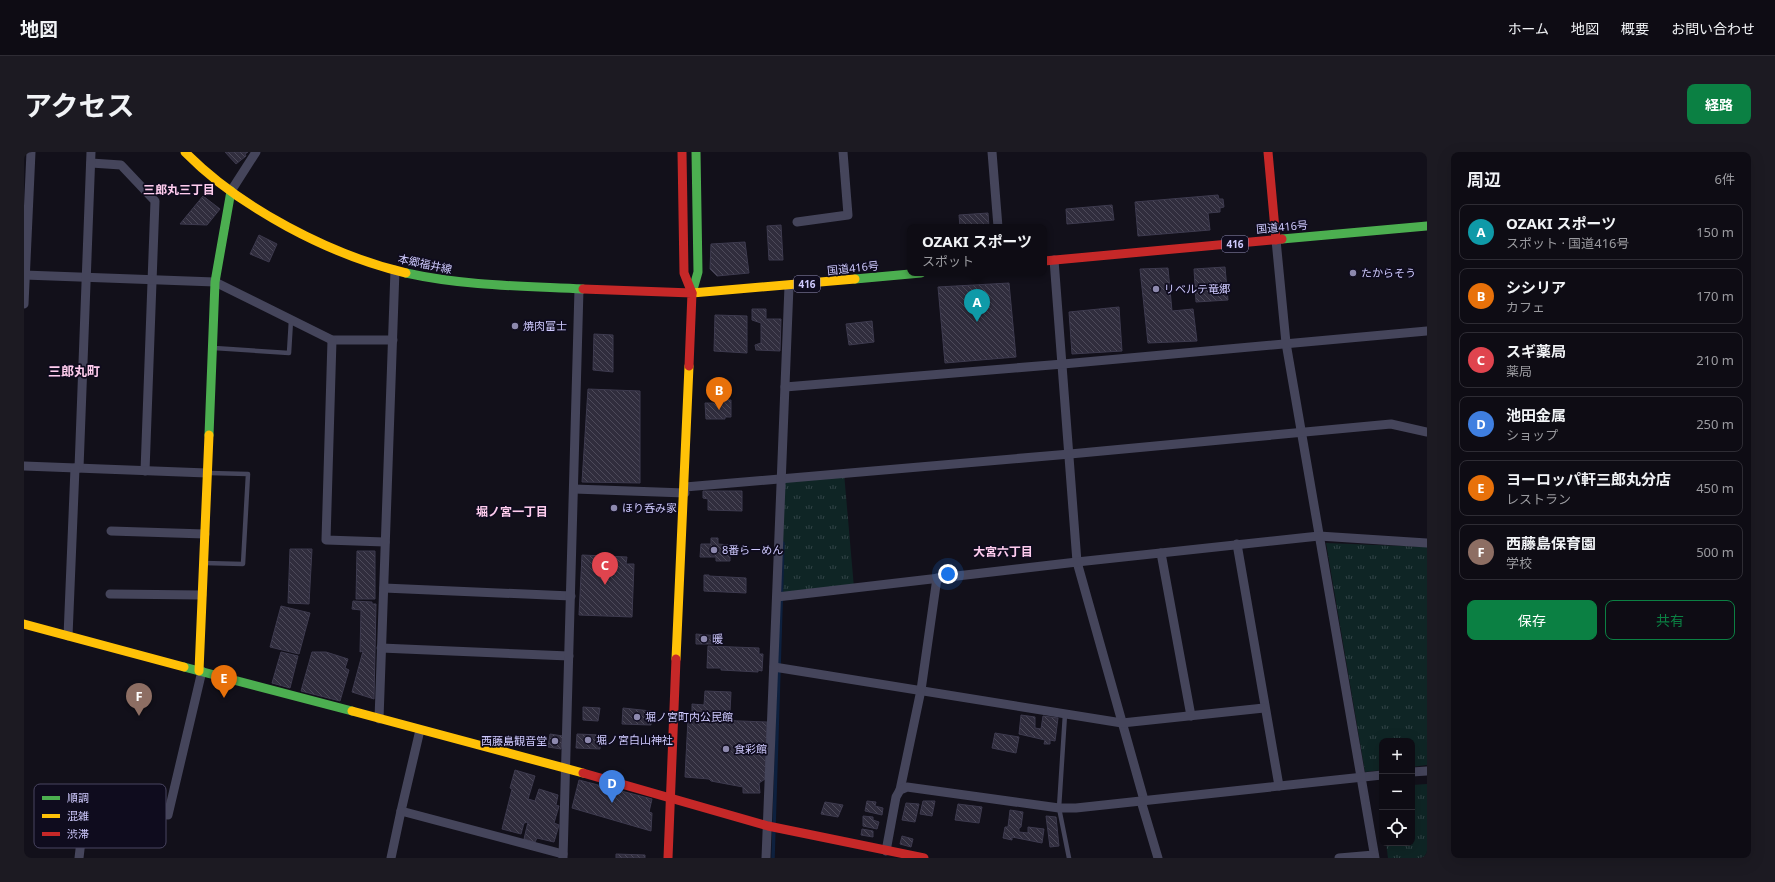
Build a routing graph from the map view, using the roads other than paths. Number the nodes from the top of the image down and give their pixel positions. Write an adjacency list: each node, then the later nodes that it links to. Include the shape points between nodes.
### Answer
1 (31, 152): 10 (street)
2 (91, 152): 11 (street)
3 (185, 152): 12 (main road, 本郷福井線)
4 (256, 152): 12 (street)
5 (682, 152): 28 (main road, via 684,273)
6 (696, 152): 28 (main road, via 698,272)
7 (843, 152): 14 (street, via 848,215)
8 (992, 152): 15 (street)
9 (1268, 152): 17 (main road)
10 (27, 164): 13 (street)
11 (91, 164): 23 (street); 24 (street, via 121,165 155,201)
12 (231, 191): 20 (main road, 本郷福井線, via 265,213 324,244); 25 (main road)
13 (26, 219): 22 (street)
14 (797, 222)
15 (998, 224)
16 (1427, 226): 17 (main road, 国道416号 / 416)
17 (1276, 240): 18 (main road, 国道416号 / 416); 34 (street)
18 (1054, 260): 19 (main road, 国道416号 / 416); 36 (street)
19 (1047, 261)
20 (395, 270): 27 (main road, 本郷福井線, via 467,284); 33 (street)
21 (907, 274): 26 (main road, 国道416号 / 416)
22 (25, 275): 23 (street); 29 (street)
23 (86, 277): 24 (street); 42 (street)
24 (152, 279): 25 (street); 43 (street)
25 (215, 282): 30 (street); 35 (main road)
26 (789, 286): 28 (main road, 国道416号 / 416); 37 (street)
27 (579, 289): 28 (main road, 本郷福井線); 46 (street)
28 (692, 293): 47 (main road)
29 (24, 304)
30 (291, 320): 32 (street); 35 (lane, via 289,353)
31 (1427, 331): 34 (street)
32 (332, 340): 33 (street); 51 (street, via 326,540)
33 (393, 340): 51 (street)
34 (1286, 343): 36 (street); 39 (street)
35 (212, 348): 44 (main road)
36 (1063, 364): 37 (street); 40 (street)
37 (785, 387): 45 (street)
38 (1427, 432): 39 (street, via 1391,424)
39 (1302, 433): 40 (street); 50 (street)
40 (1070, 454): 45 (street); 55 (street)
41 (24, 466): 42 (street)
42 (77, 468): 43 (street); 64 (street)
43 (144, 470): 44 (street)
44 (207, 473): 49 (main road); 56 (lane, via 248,474 243,564)
45 (781, 479): 47 (street); 62 (street)
46 (574, 489): 47 (street); 61 (street)
47 (685, 490): 83 (main road)
48 (111, 531): 49 (street)
49 (205, 534): 56 (main road)
50 (1319, 536): 52 (street); 53 (street); 80 (street)
51 (385, 542): 58 (street)
52 (1427, 543)
53 (1236, 544): 54 (street); 70 (street)
54 (1161, 553): 55 (street); 72 (street)
55 (1077, 562): 57 (street); 74 (street)
56 (204, 563): 60 (main road)
57 (937, 578): 62 (street); 69 (street)
58 (384, 588): 61 (street); 65 (street)
59 (110, 594): 60 (street)
60 (202, 595): 68 (main road)
61 (571, 596): 66 (street)
62 (777, 597): 67 (street)
63 (24, 624): 64 (main road)
64 (68, 636): 68 (main road)
65 (381, 648): 66 (street); 73 (street)
66 (569, 656): 76 (street)
67 (774, 667): 69 (street); 88 (street)
68 (200, 671): 73 (main road); 87 (street)
69 (921, 690): 71 (street); 82 (street)
70 (1264, 708): 72 (street); 81 (street)
71 (1065, 714): 74 (street); 85 (lane)
72 (1191, 716): 74 (street)
73 (378, 719): 75 (main road)
74 (1122, 723): 84 (street)
75 (420, 730): 76 (main road); 86 (street)
76 (566, 768): 83 (main road); 91 (street)
77 (1427, 771): 78 (street)
78 (1415, 772)
79 (1379, 775): 80 (street)
80 (1360, 778): 81 (street); 92 (street)
81 (1279, 786): 84 (street)
82 (900, 790): 85 (street, via 907,787); 90 (street, via 896,796)
83 (671, 797): 88 (main road); 95 (main road)
84 (1143, 800): 85 (street); 99 (street)
85 (1059, 808): 98 (lane)
86 (401, 811): 91 (street); 94 (street)
87 (166, 815)
88 (768, 826): 90 (main road); 96 (street)
89 (80, 848): 93 (street)
90 (890, 854): 97 (main road)
91 (563, 856)
92 (1375, 856): 100 (street)
93 (79, 858)
94 (391, 858)
95 (668, 858)
96 (766, 858)
97 (924, 858)
98 (1069, 858)
99 (1158, 858)
100 (1339, 858)

